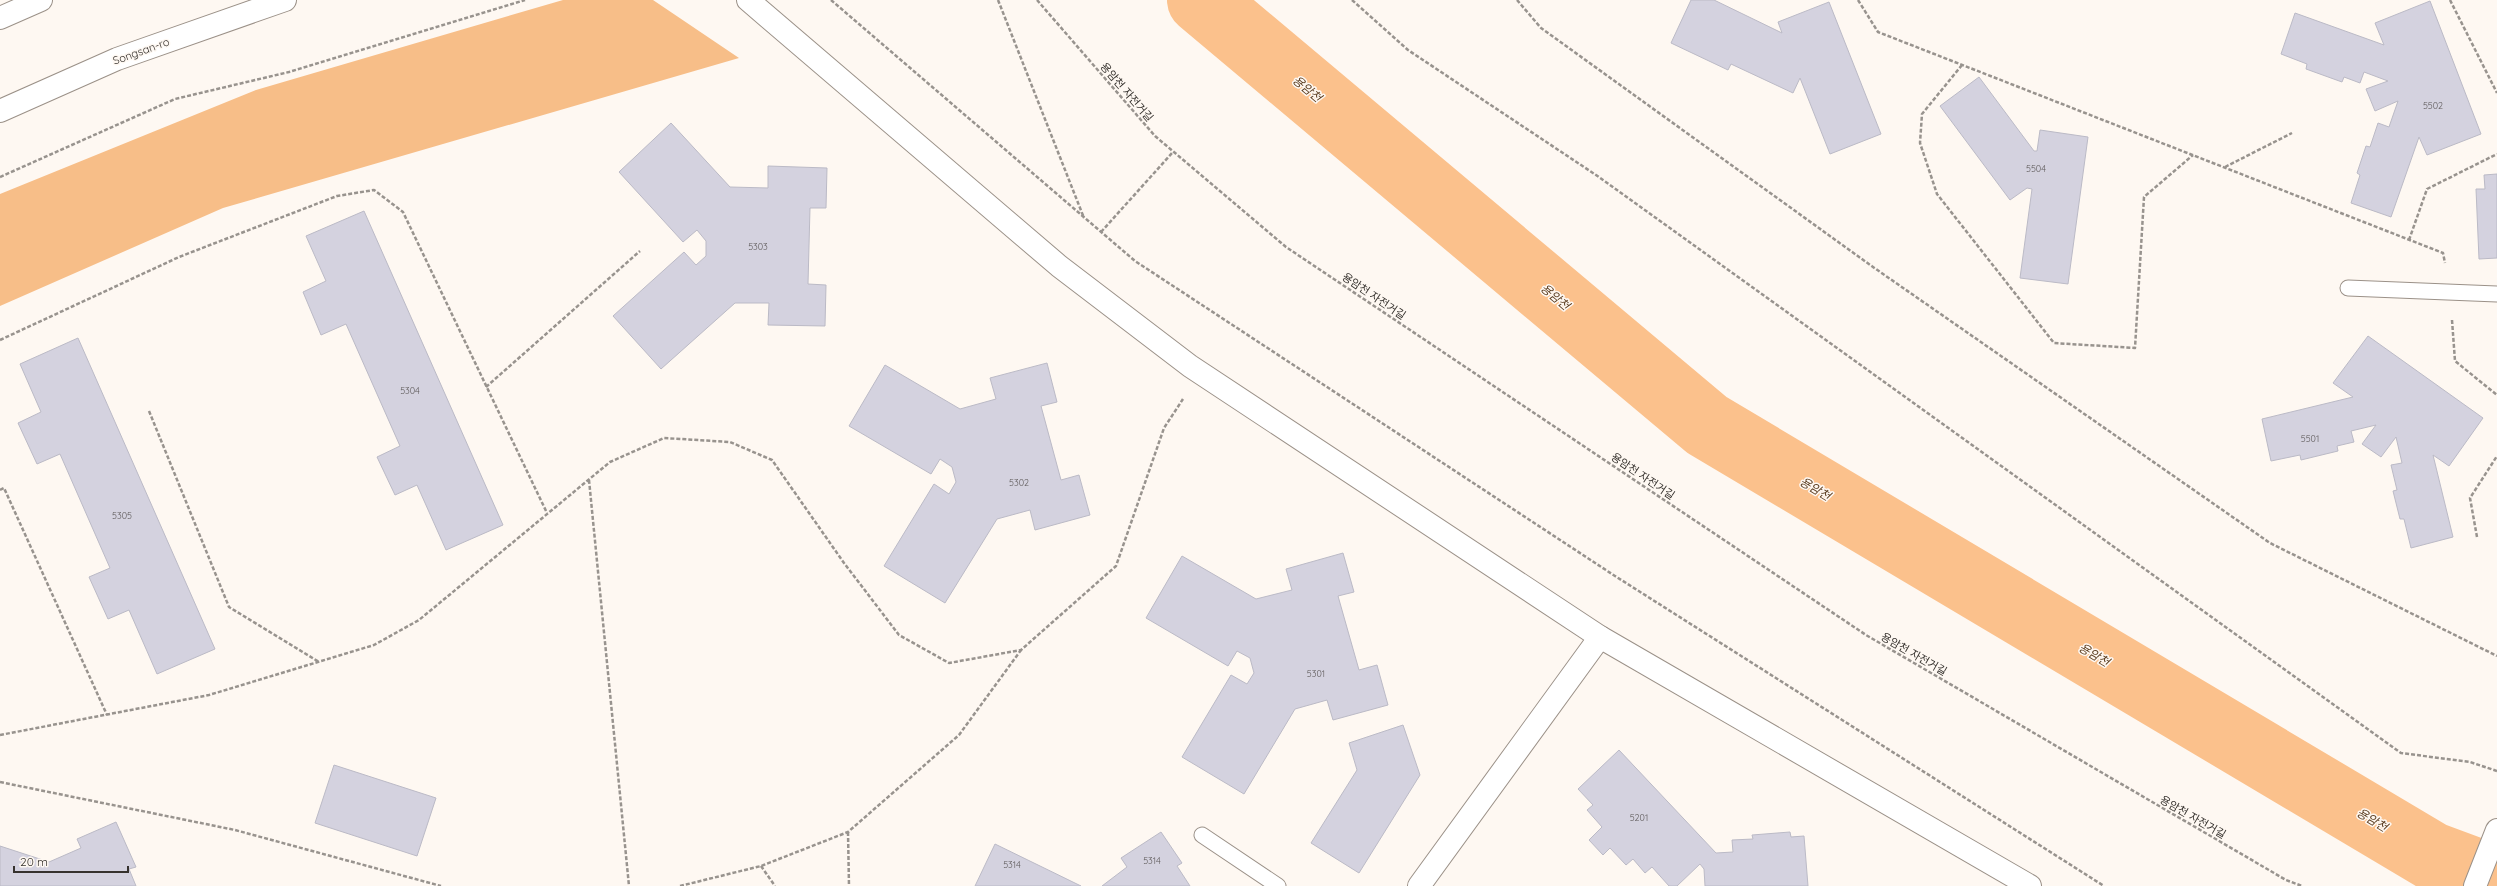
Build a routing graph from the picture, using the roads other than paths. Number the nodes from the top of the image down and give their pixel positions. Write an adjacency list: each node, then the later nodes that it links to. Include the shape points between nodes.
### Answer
1 (41, 0): 4 (street)
2 (285, 0): 5 (street, Songsan-ro, via 117,59)
3 (748, 0): 8 (street, via 1059,266 1184,361)
4 (0, 18)
5 (0, 111)
6 (2348, 288): 7 (lane)
7 (2497, 294)
8 (1600, 636): 12 (street); 13 (street)
9 (2497, 830): 14 (street)
10 (1202, 835): 11 (lane)
11 (1278, 886)
12 (1420, 886)
13 (2030, 886)
14 (2475, 886)

